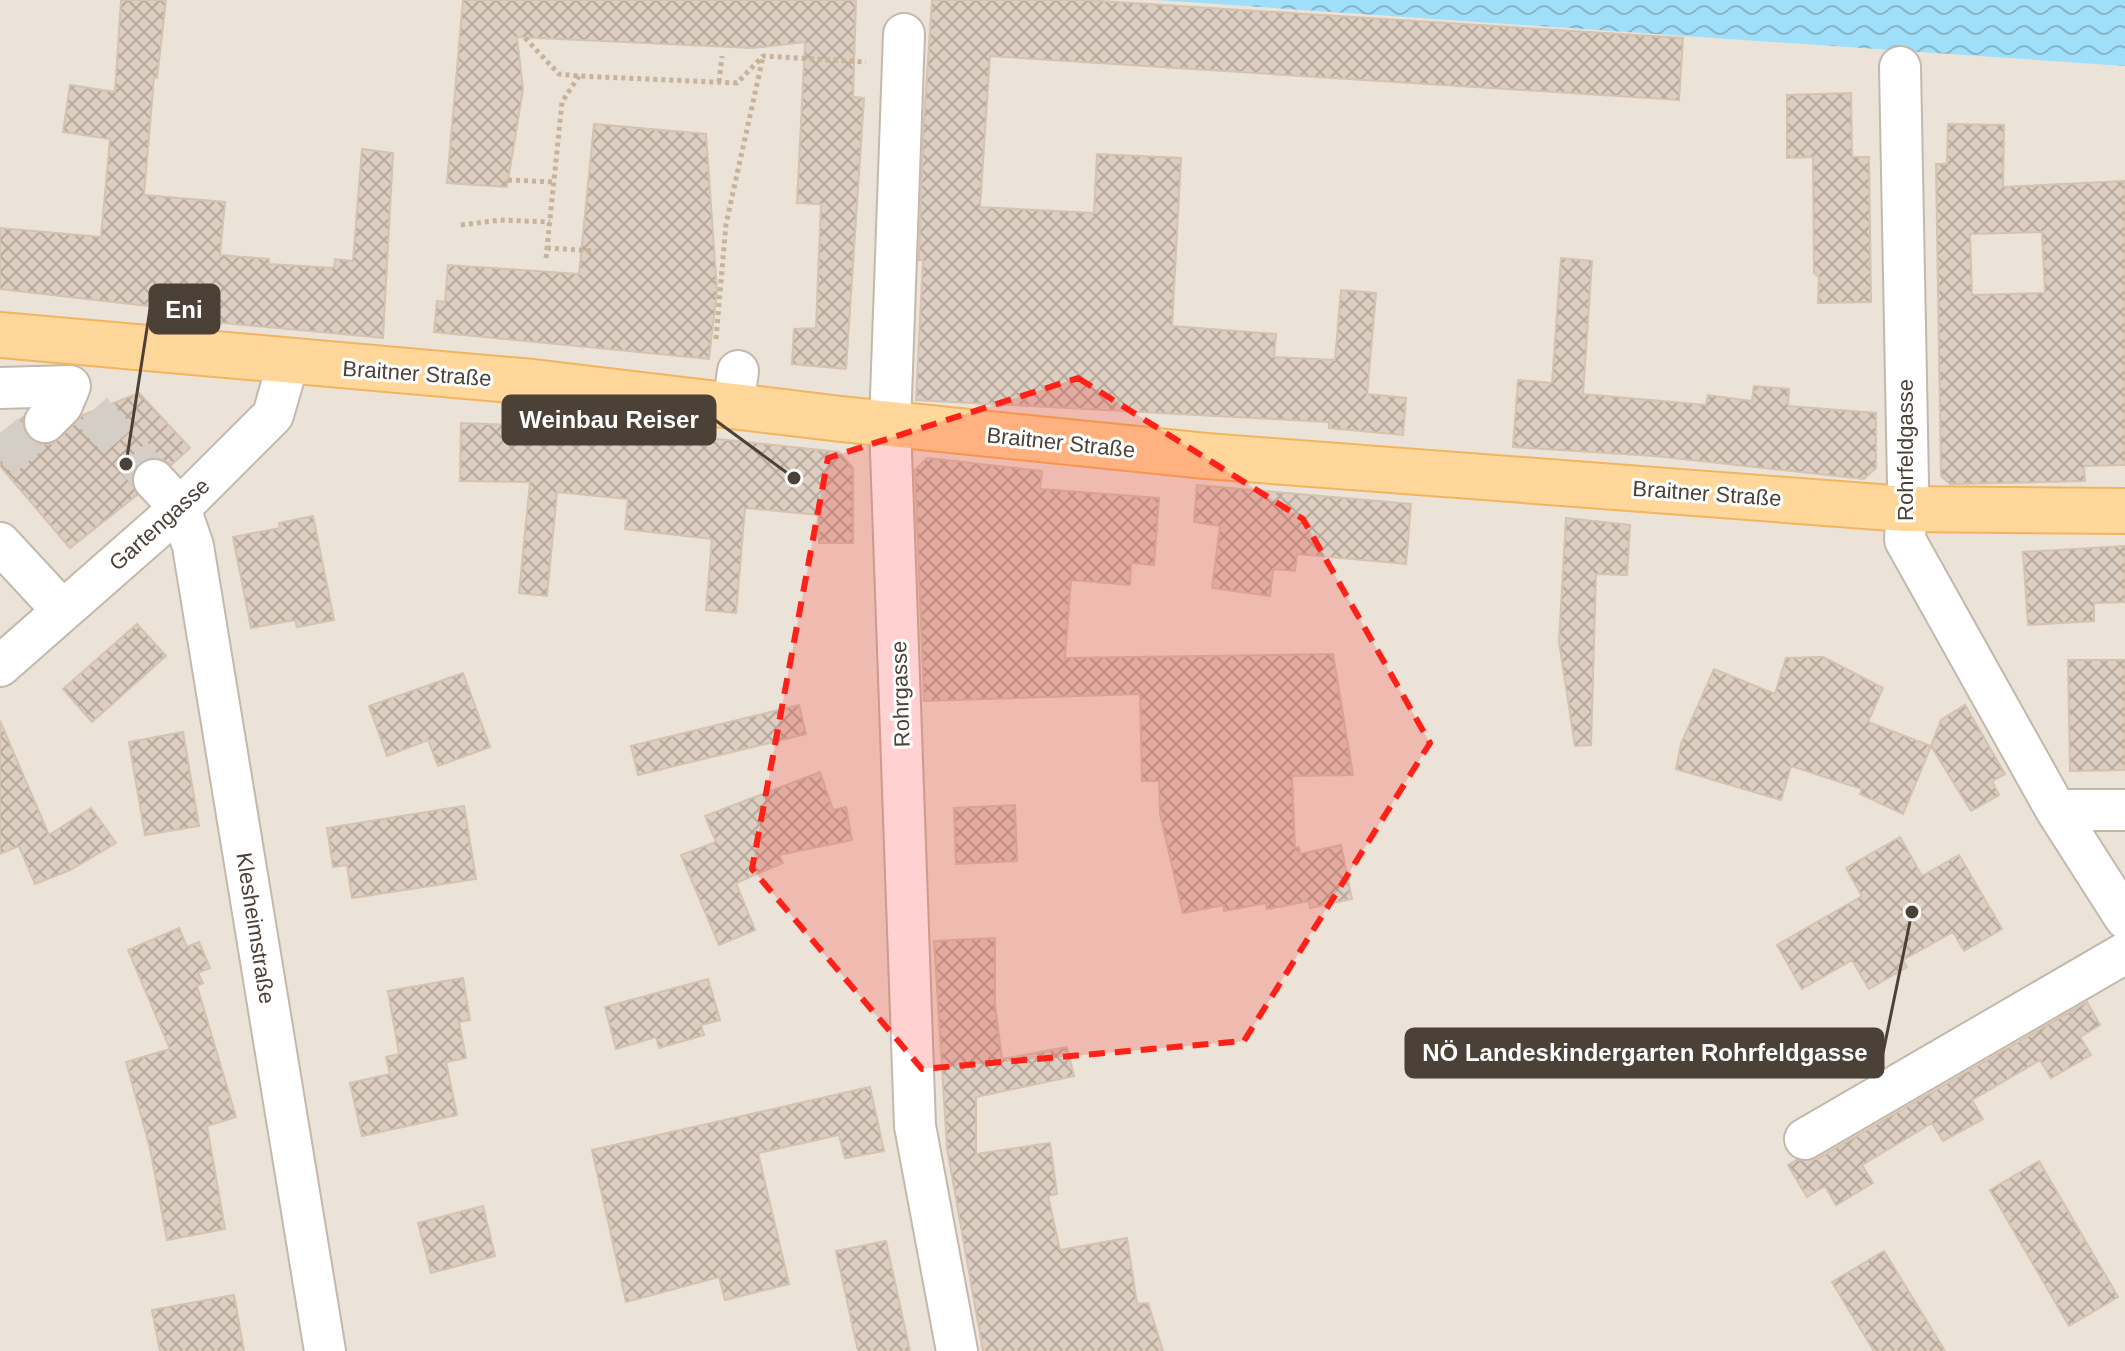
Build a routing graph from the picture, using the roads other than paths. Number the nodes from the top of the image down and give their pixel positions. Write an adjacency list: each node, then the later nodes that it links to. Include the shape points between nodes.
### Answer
1 (903, 49): 9 (street, Rohrgasse)
2 (1900, 67): 11 (street, Rohrfeldgasse)
3 (0, 335): 4 (main road, Braitner Straße)
4 (75, 342): 5 (main road, Braitner Straße); 7 (street)
5 (288, 363): 9 (main road, Braitner Straße, via 533,382 729,374); 10 (street, Gartengasse, via 273,415)
6 (0, 388): 7 (street)
7 (81, 398): 8 (street, via 62,405)
8 (45, 422)
9 (890, 424): 11 (main road, Braitner Straße, via 1206,456); 22 (street, Rohrgasse, via 915,1126)
10 (167, 494): 14 (street, Gartengasse); 21 (street, Klesheimstraße, via 193,546)
11 (1905, 509): 12 (main road, Braitner Straße); 16 (street, Rohrfeldgasse, via 1905,540)
12 (2125, 511)
13 (0, 543): 14 (street)
14 (62, 610): 15 (street, Gartengasse)
15 (0, 666)
16 (2056, 810): 17 (street); 18 (street, Rohrfeldgasse)
17 (2125, 810)
18 (2125, 918)
19 (2125, 953): 20 (street)
20 (1805, 1139)
21 (325, 1351)
22 (957, 1351)

